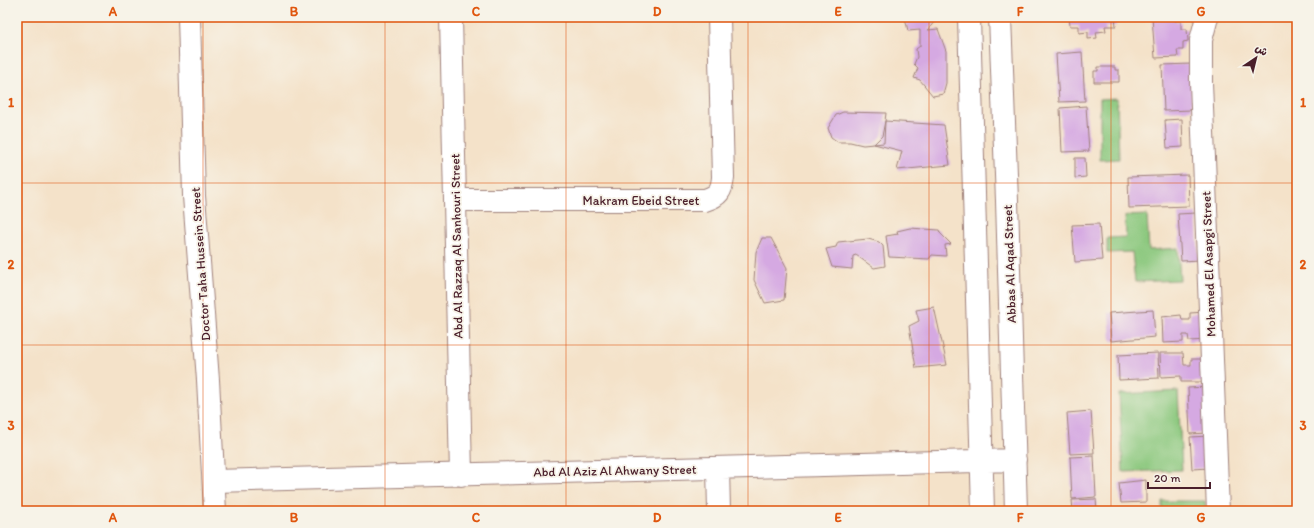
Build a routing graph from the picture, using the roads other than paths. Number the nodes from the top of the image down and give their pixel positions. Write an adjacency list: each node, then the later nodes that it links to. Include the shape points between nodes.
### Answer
1 (189, 17): 12 (street, Doctor Taha Hussein Street, via 194,196)
2 (451, 17): 7 (street, Abd Al Razzaq Al Sanhouri Street)
3 (719, 17): 7 (street, Makram Ebeid Street, via 723,178 722,188 716,196 705,200)
4 (969, 17): 8 (street)
5 (1000, 17): 9 (street, Abbas Al Aqad Street)
6 (1207, 17): 17 (street, Mohamed El Asapgi Street, via 1201,40 1200,82)
7 (456, 200): 11 (street, Abd Al Razzaq Al Sanhouri Street)
8 (982, 460): 9 (street, Abd Al Aziz Al Ahwany Street); 10 (street, Abd Al Aziz Al Ahwany Street); 15 (street)
9 (1015, 460): 16 (street, Abbas Al Aqad Street)
10 (718, 468): 11 (street, Abd Al Aziz Al Ahwany Street); 14 (street)
11 (461, 475): 12 (street, Abd Al Aziz Al Ahwany Street)
12 (214, 481): 13 (street, Doctor Taha Hussein Street)
13 (214, 511)
14 (719, 511)
15 (983, 511)
16 (1016, 511)
17 (1218, 511)

